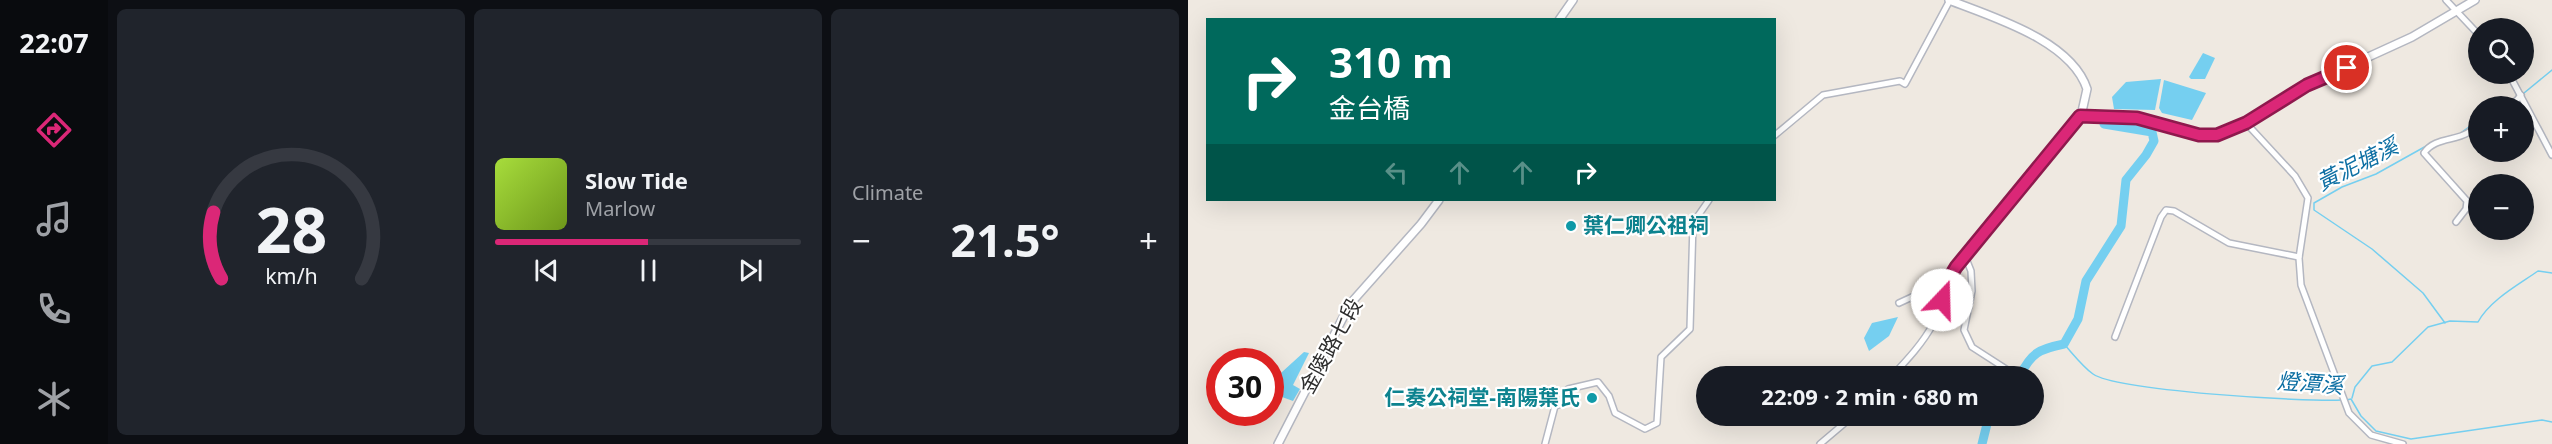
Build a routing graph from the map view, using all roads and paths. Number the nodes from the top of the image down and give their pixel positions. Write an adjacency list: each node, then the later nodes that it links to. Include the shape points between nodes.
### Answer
1 (1573, 0): 6 (street)
2 (1949, 0): 10 (street, via 2023,29 2074,66 2087,89); 12 (street, via 1905,84 1900,81 1823,95)
3 (2446, 0): 5 (street)
4 (2475, 0): 5 (street)
5 (2456, 10): 7 (street); 11 (street, via 2412,37 2307,85)
6 (1560, 18)
7 (2468, 23)
8 (2515, 84): 9 (street)
9 (2521, 95): 14 (street)
10 (2080, 116): 11 (street, via 2137,118 2208,136); 18 (street)
11 (2246, 123): 19 (street, via 2295,176 2308,198)
12 (1776, 134)
13 (2468, 134): 17 (street, via 2442,140 2424,153 2467,201)
14 (2552, 155)
15 (1438, 201): 26 (street, 金陵路七段, via 1350,304)
16 (1708, 201): 27 (street, via 1693,223 1690,329 1661,357 1657,423 1645,429 1615,413 1598,382 1568,389 1566,403 1555,406)
17 (2456, 222)
18 (1965, 256): 20 (street); 24 (street, via 1972,291 1964,330 1972,346)
19 (2299, 256): 22 (street, via 2229,243 2166,210); 29 (street, via 2304,295 2349,413 2371,435)
20 (1945, 290): 21 (street); 23 (street, via 1934,322)
21 (1899, 303)
22 (2115, 337)
23 (1901, 366)
24 (2002, 366)
25 (1841, 426): 28 (street)
26 (1278, 444)
27 (1545, 444)
28 (1820, 444)
29 (2403, 444)

